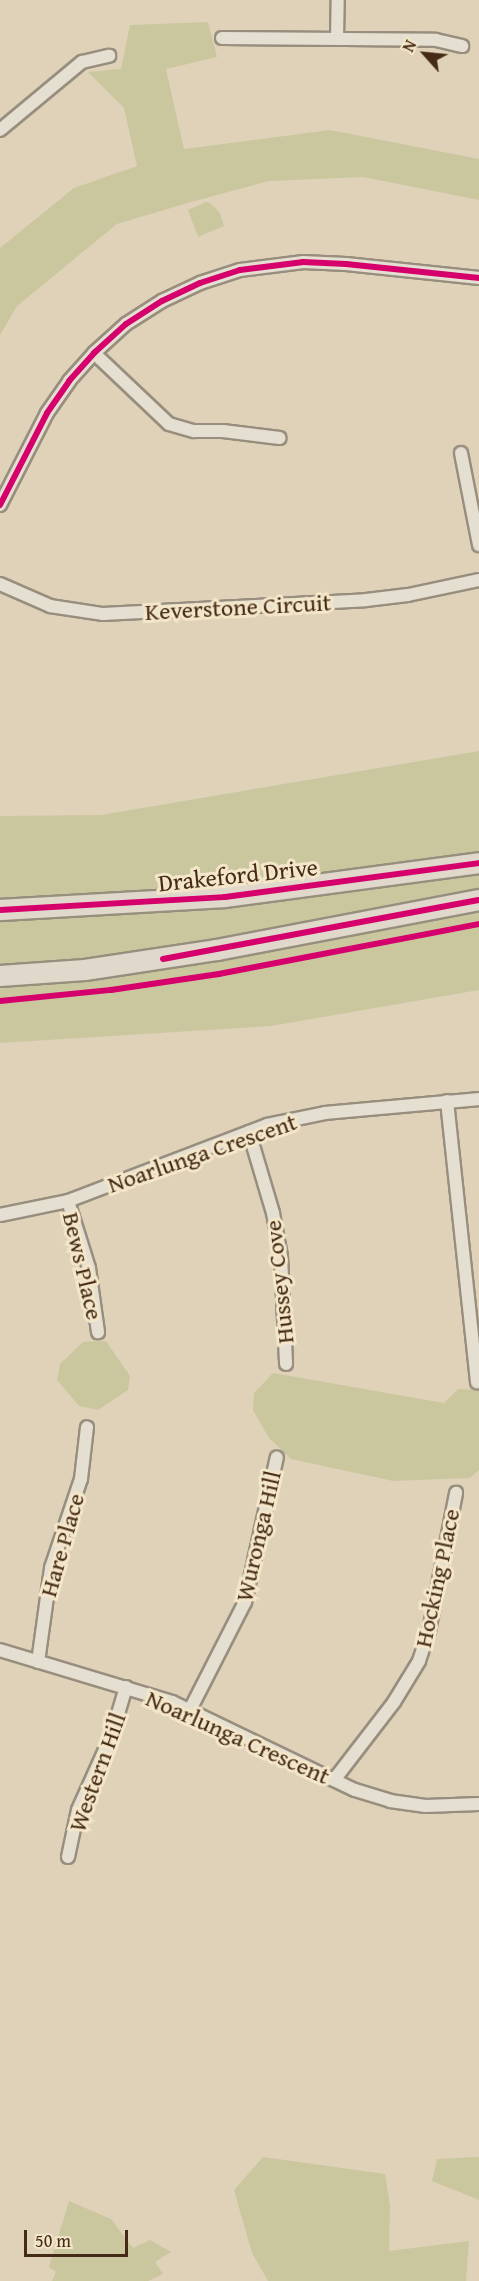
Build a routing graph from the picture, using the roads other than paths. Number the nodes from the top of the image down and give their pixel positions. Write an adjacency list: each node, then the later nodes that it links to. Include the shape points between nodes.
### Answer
1 (338, 0): 3 (street)
2 (222, 38): 3 (street)
3 (338, 39): 4 (street, via 436,40)
4 (462, 46)
5 (109, 56): 6 (street, via 82,62)
6 (2, 124)
7 (479, 278): 8 (street, via 346,264 303,262 261,266 200,283 162,301 126,324)
8 (94, 352): 9 (street, via 169,424 194,431); 11 (street, via 47,413)
9 (280, 438)
10 (461, 453): 12 (street)
11 (0, 505)
12 (479, 545)
13 (479, 580): 14 (street, Keverstone Circuit, via 366,600 103,614 50,606)
14 (0, 584)
15 (479, 863): 17 (highway, Drakeford Drive, via 225,897)
16 (479, 900): 18 (highway, via 217,950)
17 (0, 910)
18 (85, 970): 19 (highway); 20 (highway, via 48,984)
19 (0, 976)
20 (0, 988)
21 (479, 1099): 22 (street, Noarlunga Crescent)
22 (447, 1101): 23 (street, Noarlunga Crescent, via 325,1113); 28 (street)
23 (249, 1132): 24 (street, Noarlunga Crescent); 27 (street, Hussey Cove, via 281,1256)
24 (68, 1201): 25 (street, Noarlunga Crescent); 26 (street, Bews Place, via 89,1268)
25 (0, 1215)
26 (98, 1332)
27 (286, 1364)
28 (477, 1382)
29 (87, 1427): 33 (street, Hare Place, via 81,1479 51,1568)
30 (277, 1457): 35 (street, Wuronga Hill, via 245,1602)
31 (456, 1493): 36 (street, Hocking Place, via 429,1631 419,1661 394,1702)
32 (0, 1650): 33 (street, Noarlunga Crescent)
33 (39, 1662): 34 (street, Noarlunga Crescent)
34 (126, 1687): 35 (street, Noarlunga Crescent); 38 (street, Western Hill, via 112,1734 78,1810)
35 (190, 1710): 36 (street, Noarlunga Crescent)
36 (334, 1780): 37 (street, Noarlunga Crescent, via 390,1801 444,1807)
37 (479, 1804)
38 (68, 1857)

